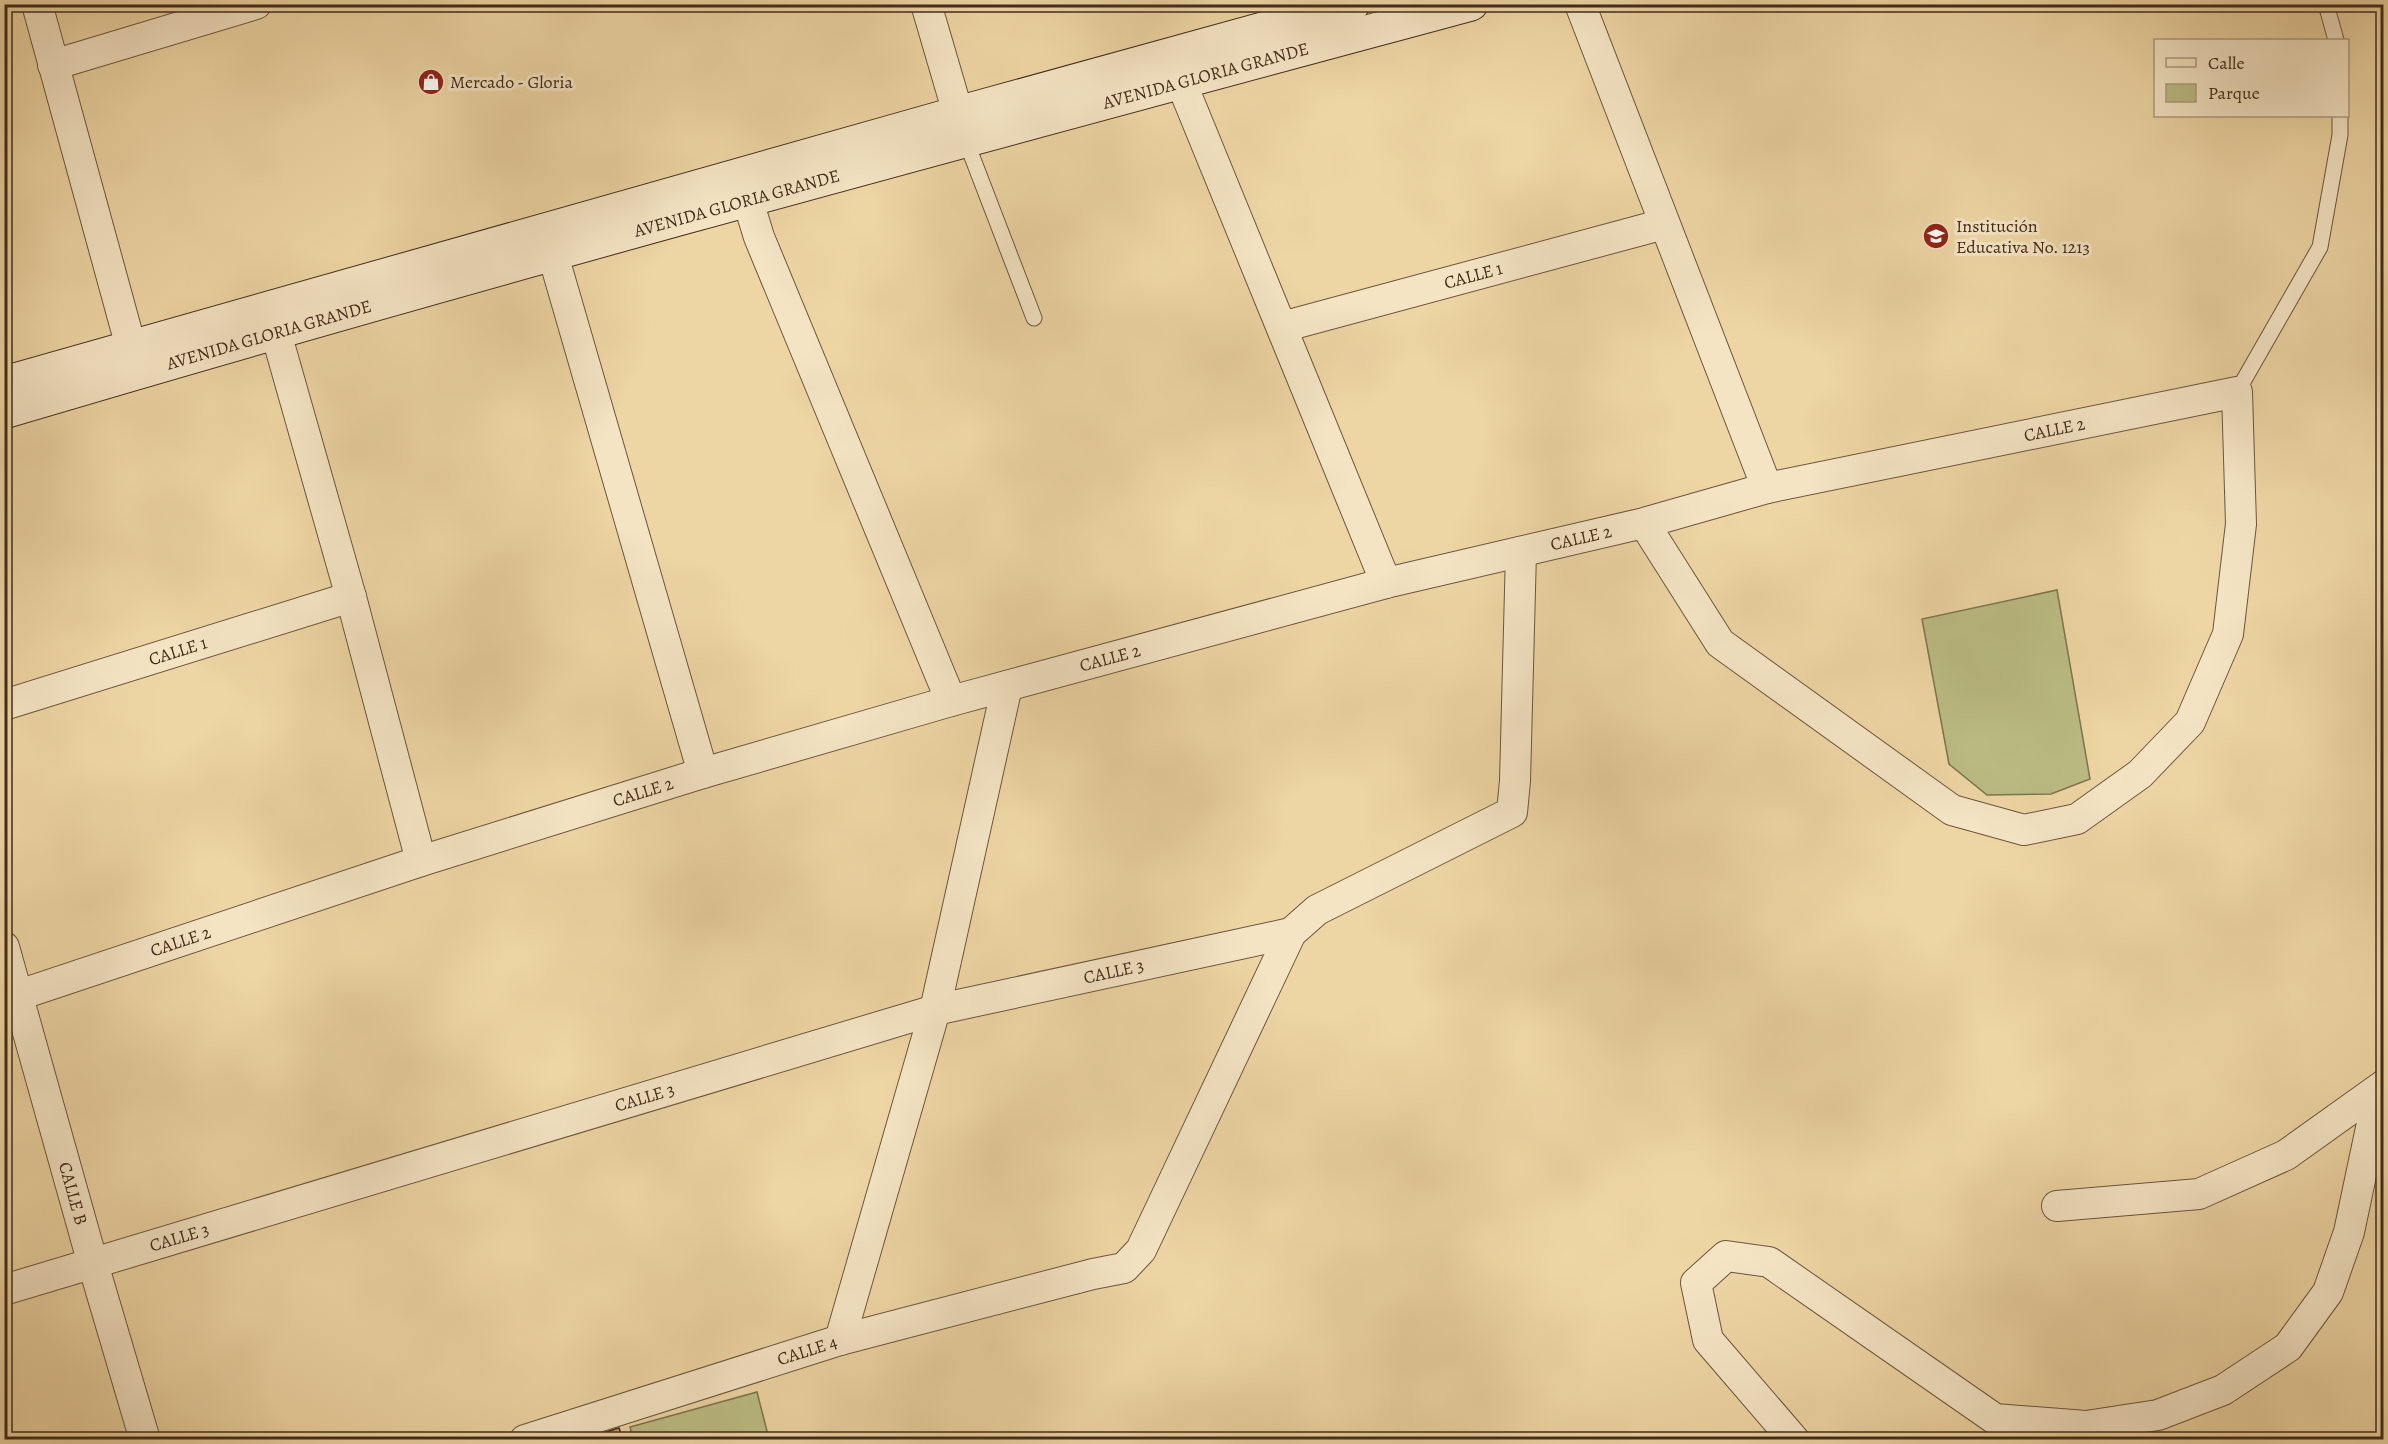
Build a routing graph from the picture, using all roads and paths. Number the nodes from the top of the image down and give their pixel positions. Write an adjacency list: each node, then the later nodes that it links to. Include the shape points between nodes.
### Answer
1 (37, 4): 9 (street)
2 (256, 4): 9 (street)
3 (926, 4): 12 (street)
4 (1353, 4): 10 (street, AVENIDA GLORIA GRANDE)
5 (1471, 4): 10 (street, AVENIDA GLORIA GRANDE)
6 (1580, 4): 14 (street)
7 (2326, 4): 8 (lane)
8 (2336, 39)
9 (53, 65): 19 (street)
10 (1178, 68): 12 (street, AVENIDA GLORIA GRANDE); 17 (street)
11 (2340, 117): 21 (lane, via 2320,247)
12 (962, 127): 13 (street, AVENIDA GLORIA GRANDE); 16 (lane); 19 (street, AVENIDA GLORIA GRANDE)
13 (748, 201): 15 (street, AVENIDA GLORIA GRANDE); 29 (street, via 759,237)
14 (1664, 224): 17 (street, CALLE 1); 23 (street)
15 (553, 255): 18 (street, AVENIDA GLORIA GRANDE); 31 (street)
16 (1034, 318)
17 (1282, 327): 26 (street)
18 (276, 333): 19 (street, AVENIDA GLORIA GRANDE); 27 (street)
19 (135, 359): 20 (street, AVENIDA GLORIA GRANDE); 22 (street, AVENIDA GLORIA GRANDE)
20 (4, 383)
21 (2237, 392): 23 (street, CALLE 2); 24 (street, via 2241,524 2228,634 2190,722 2140,774 2077,819 2024,830 1952,810 1720,643)
22 (4, 412)
23 (1767, 488): 24 (street, CALLE 2)
24 (1644, 522): 25 (street, CALLE 2)
25 (1521, 552): 26 (street, CALLE 2); 33 (street, via 1512,812 1317,910)
26 (1386, 583): 28 (street, CALLE 2)
27 (351, 597): 30 (street, CALLE 1); 32 (street)
28 (1007, 686): 29 (street, CALLE 2); 36 (street)
29 (951, 700): 31 (street, CALLE 2)
30 (4, 705)
31 (703, 773): 32 (street, CALLE 2)
32 (421, 861): 35 (street, CALLE 2)
33 (1292, 933): 36 (street, CALLE 3); 41 (street, CALLE 4, via 1141,1250 1124,1268)
34 (4, 947): 35 (street, CALLE B)
35 (11, 998): 39 (street, CALLE B)
36 (935, 1011): 39 (street, CALLE 3); 41 (street)
37 (2381, 1088): 38 (street, via 2286,1155 2199,1194); 44 (street, via 2349,1232 2328,1292 2288,1347 2223,1390 2158,1415 2086,1426 1995,1419 1769,1262 1726,1256 1696,1283 1708,1340)
38 (2057, 1206)
39 (93, 1264): 40 (street, CALLE 3); 42 (street, CALLE B)
40 (4, 1290)
41 (840, 1340): 43 (street, CALLE 4)
42 (145, 1440)
43 (525, 1440)
44 (1794, 1440)

